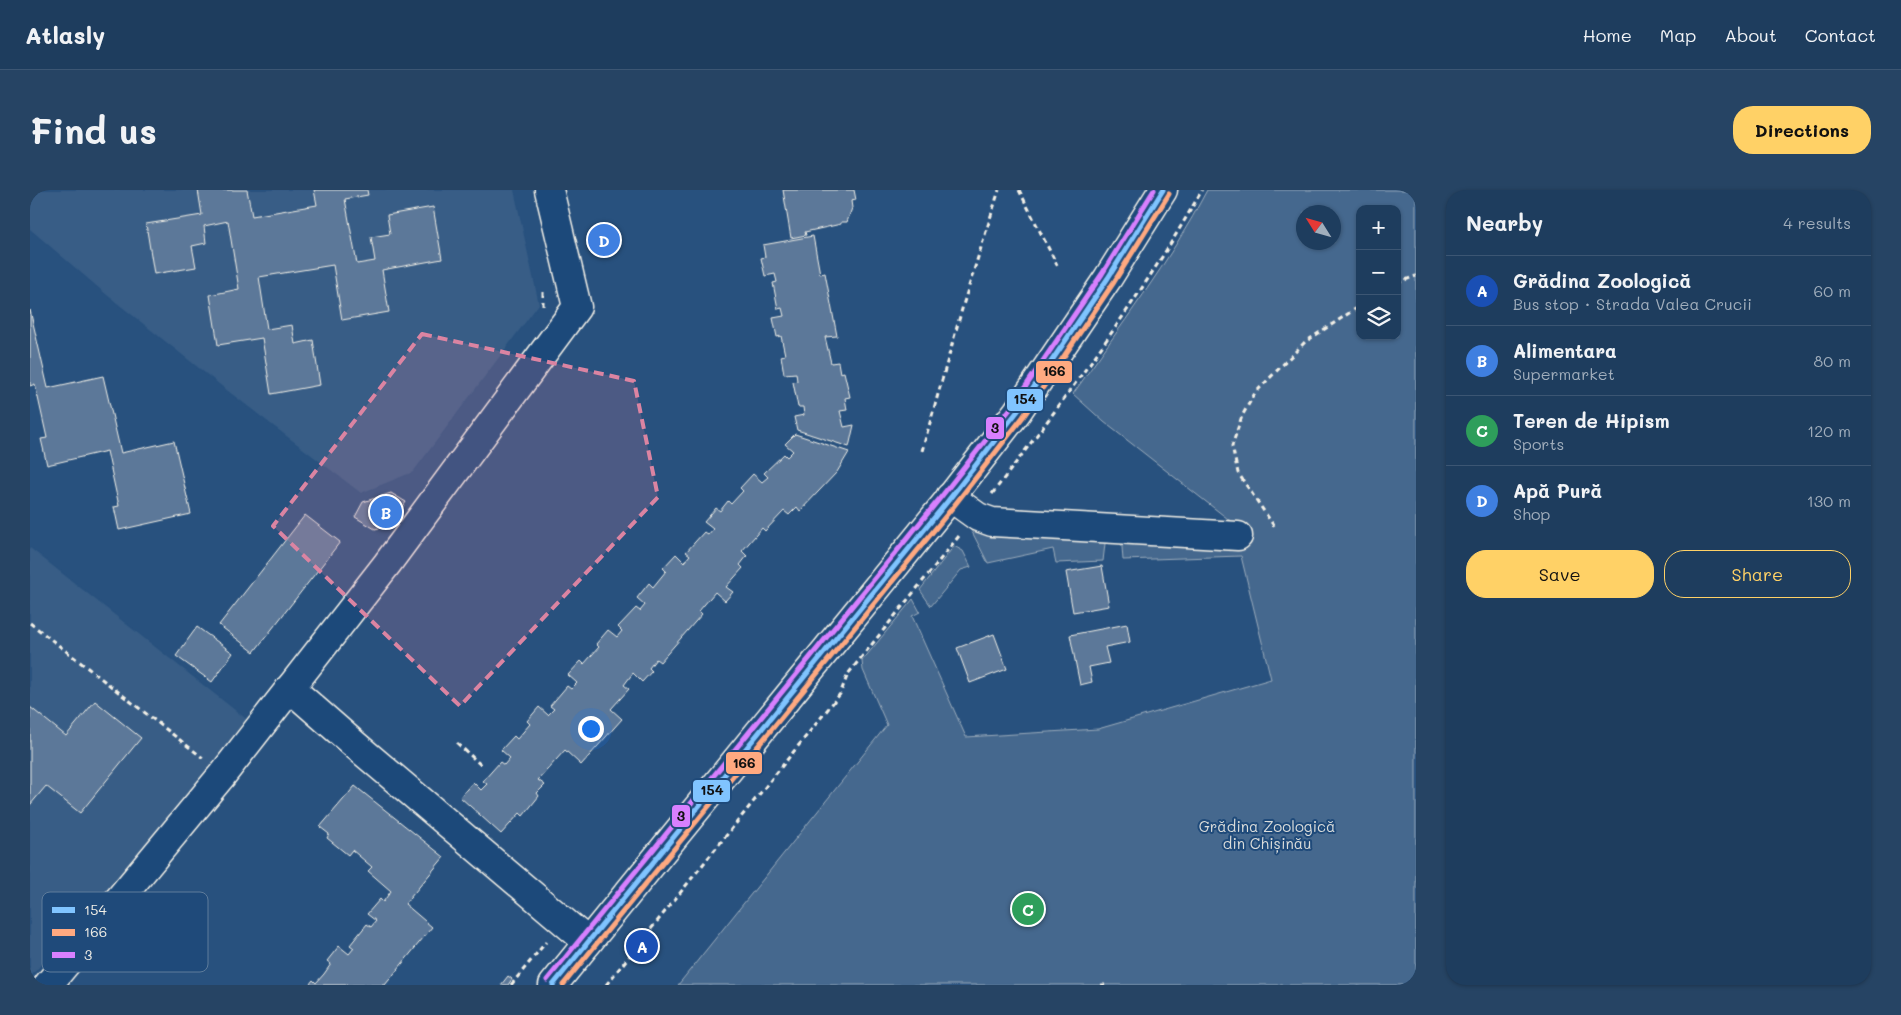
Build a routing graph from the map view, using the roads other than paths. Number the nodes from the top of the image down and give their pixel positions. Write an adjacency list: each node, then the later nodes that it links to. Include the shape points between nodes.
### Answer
1 (549, 190): 5 (main road, via 577,307 387,564)
2 (1163, 190): 3 (main road, via 1017,412)
3 (950, 497): 4 (main road, via 975,516 992,522); 7 (main road)
4 (1238, 536)
5 (290, 688): 6 (main road); 7 (main road)
6 (125, 892)
7 (588, 942): 10 (main road)
8 (59, 972): 9 (main road)
9 (48, 985)
10 (553, 985)

